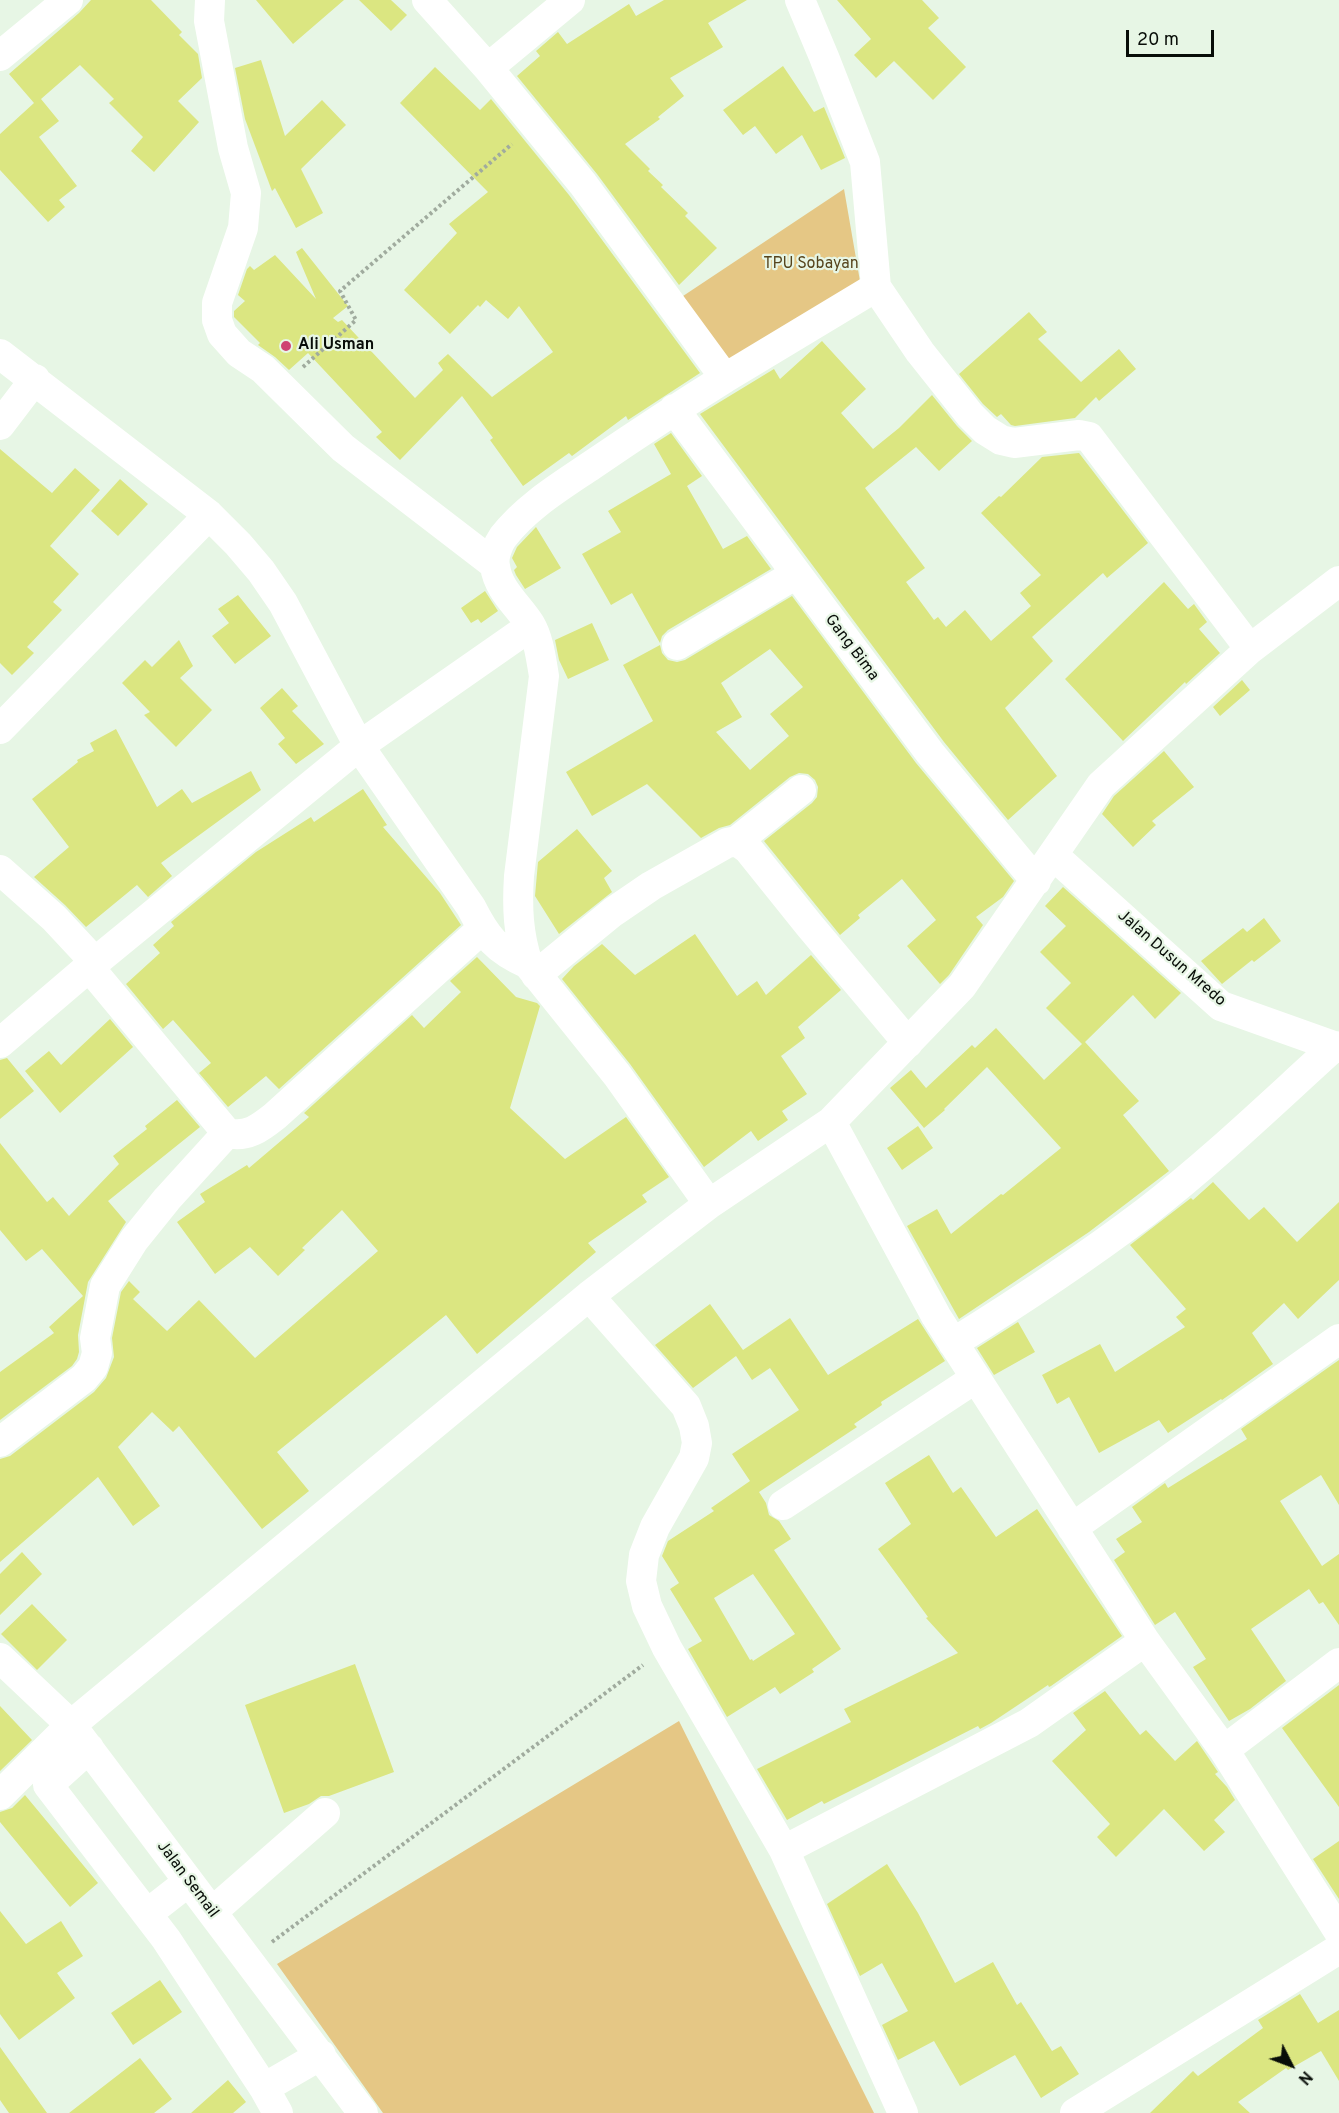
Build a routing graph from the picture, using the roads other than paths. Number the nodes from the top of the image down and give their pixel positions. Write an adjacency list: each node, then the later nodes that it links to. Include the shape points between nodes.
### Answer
1 (68, 0): 6 (street)
2 (210, 0): 15 (street, via 209,21 233,148 246,193 243,228 217,303 222,334 343,448)
3 (427, 0): 7 (street)
4 (570, 0): 7 (street)
5 (800, 0): 8 (street, via 865,162)
6 (0, 56)
7 (488, 68): 10 (street, via 583,184)
8 (876, 287): 10 (street); 20 (street, via 920,352 985,430 1014,443 1079,435 1095,442)
9 (0, 354): 11 (street)
10 (725, 378): 12 (street)
11 (34, 379): 13 (street); 14 (street)
12 (674, 409): 15 (street, via 524,514 502,538); 16 (street, Gang Bima)
13 (0, 425)
14 (209, 515): 21 (street); 22 (street, via 261,571 283,603)
15 (494, 564): 18 (street, via 505,592)
16 (796, 574): 19 (street); 27 (street, Gang Bima, via 930,753)
17 (1339, 580): 20 (street)
18 (531, 626): 22 (street); 30 (street, via 544,676 517,910)
19 (677, 645)
20 (1251, 649): 25 (street, via 1101,785)
21 (0, 729)
22 (359, 746): 28 (street); 29 (street)
23 (801, 790): 24 (street)
24 (737, 841): 30 (street, via 651,886); 32 (street, via 748,849)
25 (1053, 855): 27 (street); 33 (street, Jalan Dusun Mredo, via 1221,1006)
26 (0, 870): 29 (street, via 54,918)
27 (1036, 881): 32 (street, via 962,986)
28 (487, 936): 30 (street); 35 (street, via 268,1121 246,1134)
29 (92, 965): 31 (street); 35 (street)
30 (527, 966): 36 (street, via 617,1076)
31 (0, 1043)
32 (908, 1043): 34 (street)
33 (1337, 1047): 39 (street, via 1148,1210 1079,1261)
34 (831, 1122): 36 (street); 39 (street)
35 (227, 1133): 41 (street, via 167,1198 105,1286 93,1367)
36 (709, 1204): 37 (street)
37 (588, 1296): 47 (street); 52 (street, via 686,1406 694,1426 694,1458 655,1527 644,1555 641,1581 647,1606 667,1648)
38 (1339, 1339): 43 (street)
39 (953, 1343): 40 (street)
40 (976, 1378): 42 (street); 43 (street)
41 (0, 1442)
42 (783, 1504)
43 (1072, 1528): 44 (street)
44 (1145, 1641): 49 (street); 52 (street, via 1029,1723)
45 (0, 1658): 47 (street, Jalan Semail)
46 (1339, 1663): 49 (street)
47 (71, 1725): 48 (street, Jalan Semail); 50 (street)
48 (89, 1748): 53 (street, Jalan Semail); 55 (street, via 48,1785)
49 (1224, 1750): 56 (street)
50 (0, 1795)
51 (326, 1813): 54 (street)
52 (784, 1850): 61 (street)
53 (188, 1882): 54 (street, Jalan Semail); 55 (street)
54 (212, 1912): 58 (street, Jalan Semail)
55 (147, 1914): 59 (street)
56 (1339, 1932)
57 (1339, 1948): 62 (street)
58 (321, 2055): 59 (street); 60 (street, Jalan Semail)
59 (271, 2101)
60 (363, 2113)
61 (903, 2113)
62 (1075, 2113)

